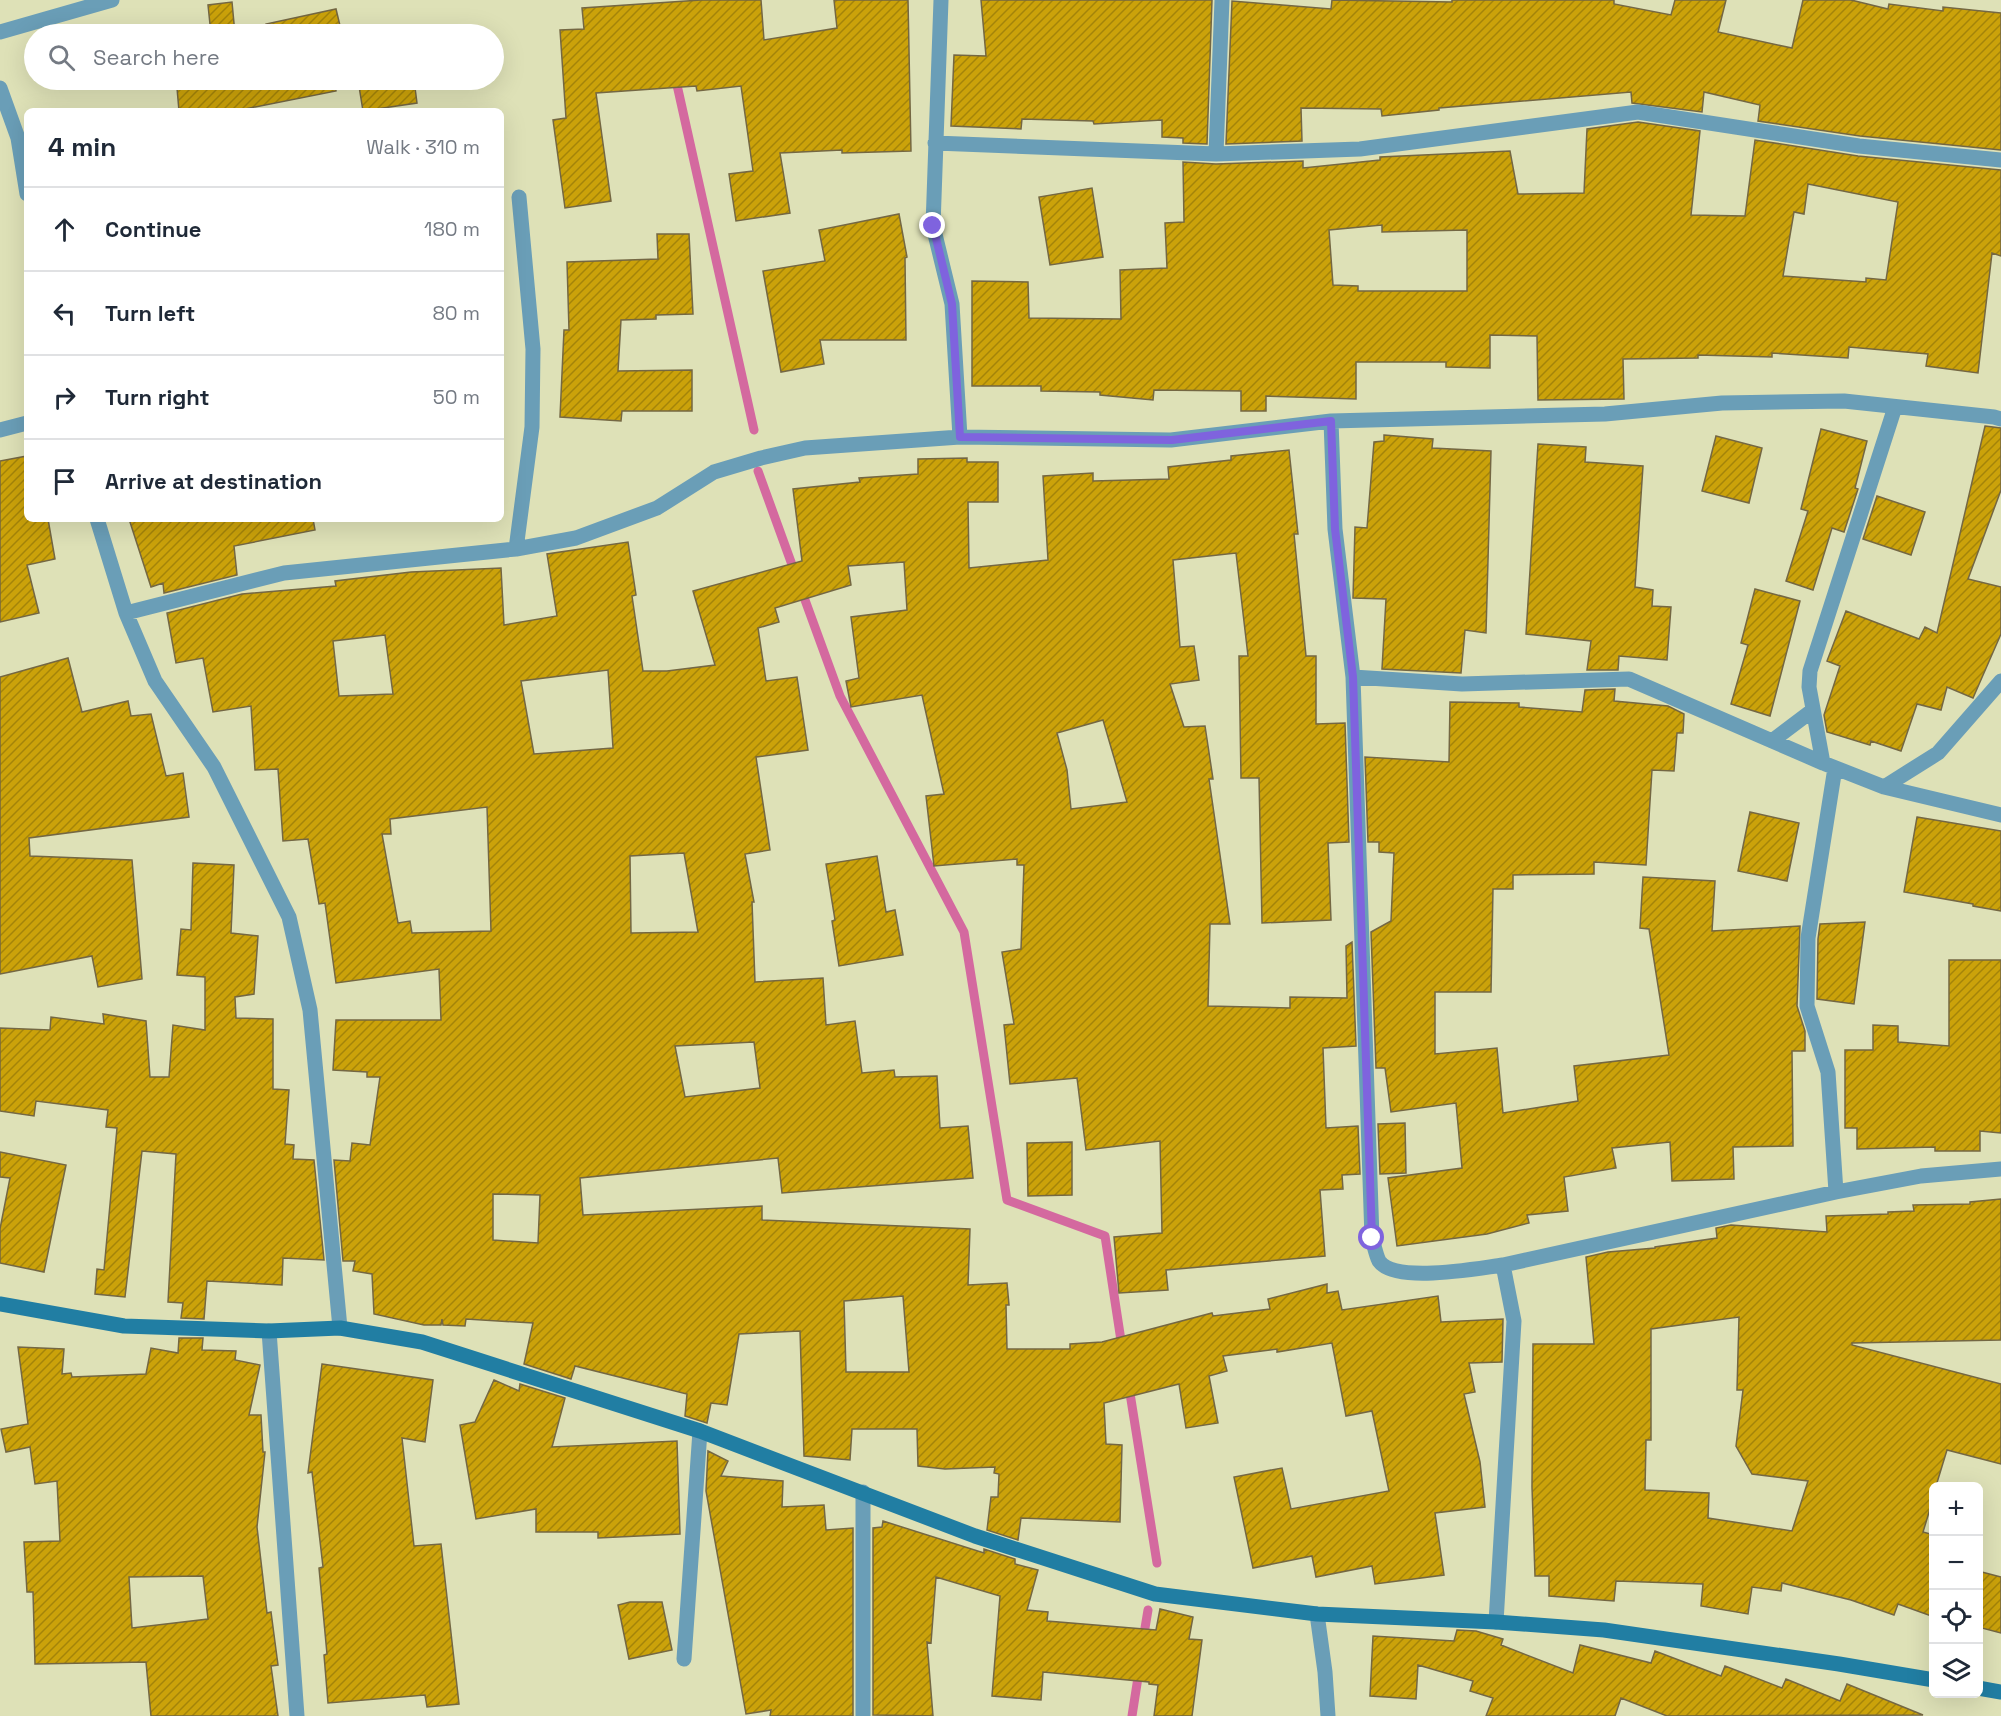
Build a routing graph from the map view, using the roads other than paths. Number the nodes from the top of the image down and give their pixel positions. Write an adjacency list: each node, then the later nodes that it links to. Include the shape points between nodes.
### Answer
1 (112, 0): 4 (street)
2 (941, 0): 8 (street)
3 (1222, 0): 9 (street)
4 (28, 24)
5 (24, 25): 6 (street)
6 (0, 32)
7 (0, 88): 11 (street, via 18,138)
8 (935, 143): 9 (street); 18 (street, via 933,226 952,304)
9 (1216, 154): 10 (street, via 1360,149 1638,112 1858,146)
10 (2001, 160)
11 (24, 175)
12 (519, 197): 20 (street, via 533,382 532,427)
13 (1895, 406): 14 (street); 15 (street, via 1844,401 1733,403 1605,414); 24 (street, via 1810,670)
14 (2001, 420)
15 (1331, 421): 18 (street, via 1172,440); 22 (street, via 1335,529)
16 (24, 424): 17 (street)
17 (0, 430)
18 (960, 437): 20 (street, via 805,448 761,458 714,472 657,508 597,531)
19 (98, 522): 21 (street)
20 (516, 549): 21 (street, via 285,573)
21 (126, 613): 33 (street, via 155,681 214,767 289,917 310,1010)
22 (1353, 677): 25 (street, via 1462,684 1629,679); 31 (street, via 1372,1238 1379,1261 1390,1269 1446,1272)
23 (2001, 681): 27 (street, via 1938,753)
24 (1813, 710): 25 (street); 26 (street)
25 (1772, 741): 26 (street)
26 (1829, 765): 27 (street); 30 (street, via 1808,938 1807,1006 1828,1072)
27 (1884, 787): 28 (street)
28 (2001, 815)
29 (2001, 1169): 30 (street, via 1921,1176)
30 (1836, 1192): 31 (street)
31 (1503, 1264): 38 (street, via 1514,1320)
32 (0, 1304): 34 (street, via 124,1326)
33 (340, 1328): 34 (street); 35 (street, via 422,1342)
34 (269, 1331): 43 (street)
35 (700, 1431): 36 (street); 39 (street)
36 (863, 1492): 37 (street, via 975,1536 1155,1594); 44 (street)
37 (1317, 1614): 38 (street); 45 (street)
38 (1496, 1622): 40 (street, via 1604,1630)
39 (684, 1659)
40 (1929, 1679)
41 (1983, 1689): 42 (street)
42 (2001, 1692)
43 (297, 1716)
44 (863, 1716)
45 (1328, 1716)

